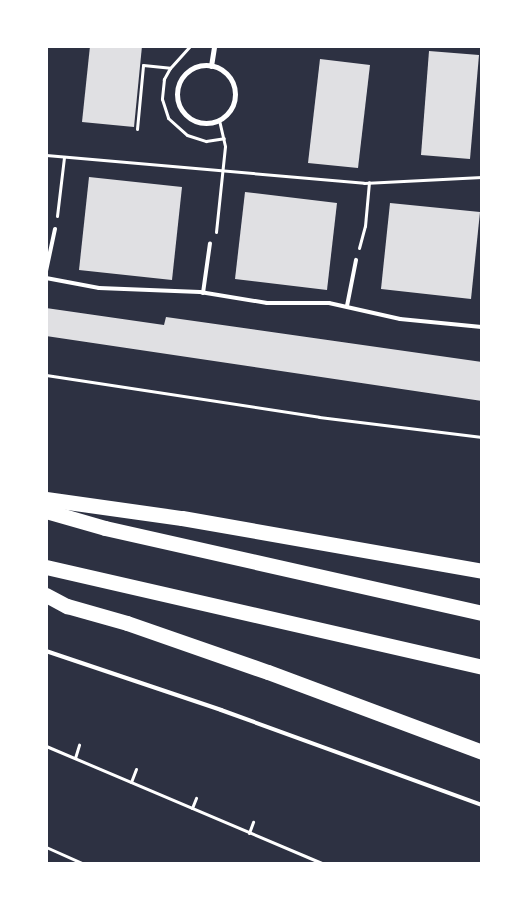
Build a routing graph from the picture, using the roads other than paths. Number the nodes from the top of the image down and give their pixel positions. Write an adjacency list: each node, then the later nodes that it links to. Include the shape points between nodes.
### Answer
1 (214, 46): 2 (street)
2 (211, 66): 2 (street, via 226,73 234,88 232,107 219,120 201,123 192,119 180,106 177,96 183,78 190,71)
3 (55, 229): 6 (lane)
4 (210, 243): 8 (lane)
5 (356, 260): 9 (lane)
6 (46, 271)
7 (46, 278): 8 (lane, via 99,288)
8 (203, 293): 9 (lane, via 267,303)
9 (347, 306): 10 (lane, via 400,319)
10 (482, 327)
11 (46, 499): 14 (highway, via 182,518)
12 (46, 511): 16 (highway, via 105,528)
13 (46, 567): 18 (highway)
14 (482, 571)
15 (46, 595): 19 (highway, via 67,606 136,626 268,672)
16 (482, 613)
17 (46, 651): 20 (lane, via 212,706)
18 (482, 667)
19 (482, 752)
20 (482, 805)

